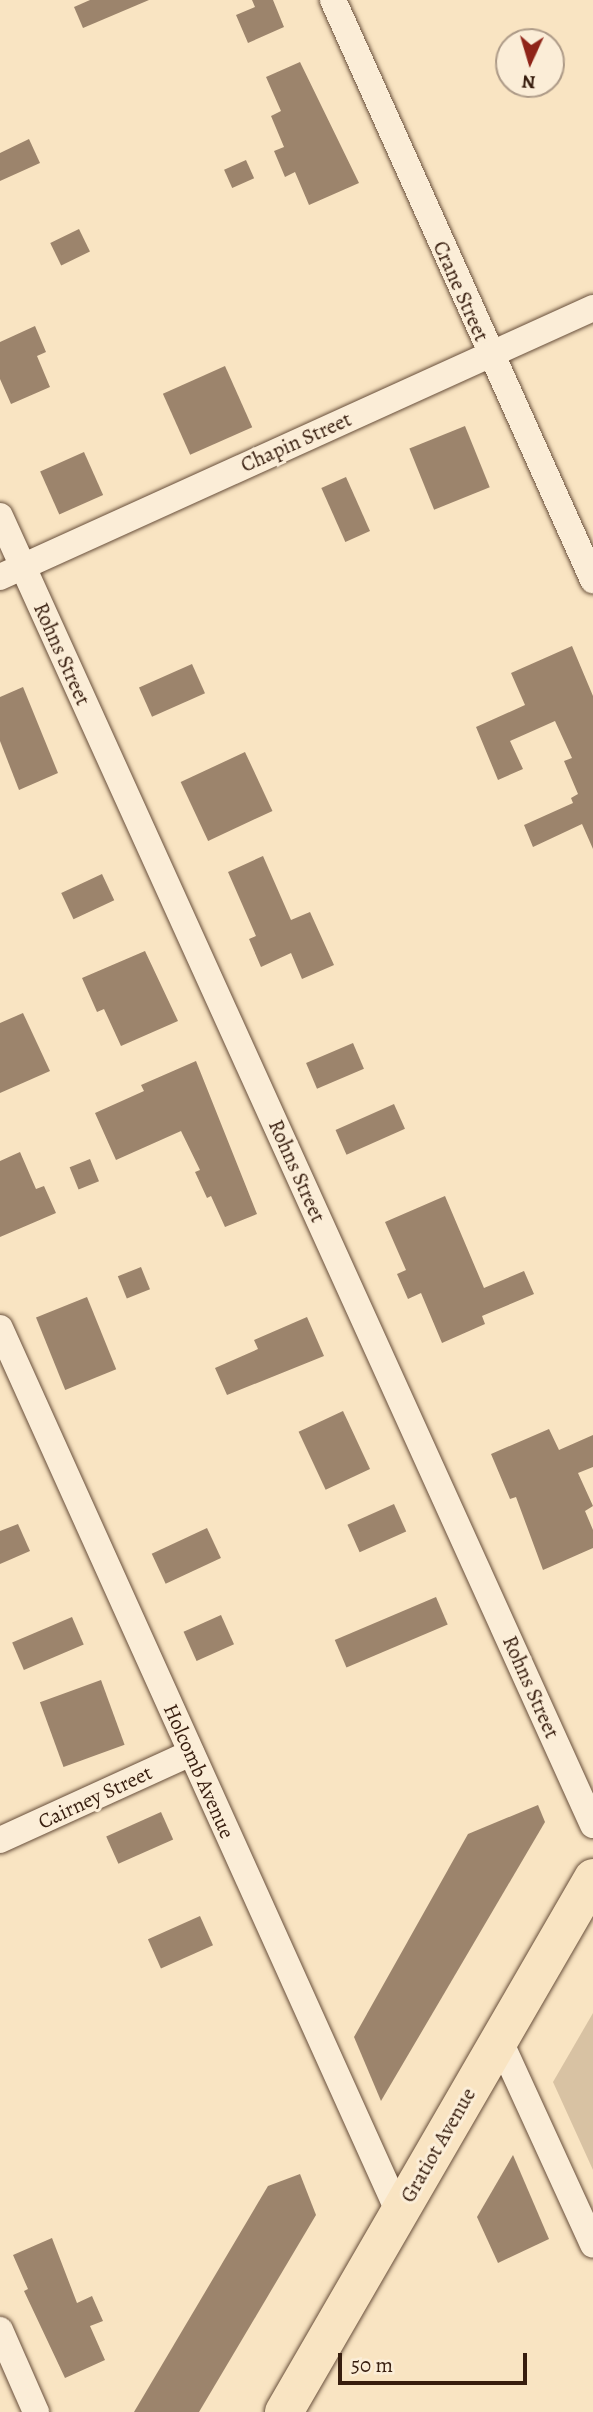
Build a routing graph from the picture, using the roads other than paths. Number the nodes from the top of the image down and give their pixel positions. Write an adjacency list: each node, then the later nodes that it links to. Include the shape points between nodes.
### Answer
1 (333, 0): 3 (street, Crane Street)
2 (593, 309): 3 (street, Chapin Street)
3 (489, 354): 5 (street, Chapin Street); 6 (street, Crane Street)
4 (0, 516): 5 (street, Rohns Street)
5 (11, 572): 9 (street, Rohns Street)
6 (593, 580)
7 (0, 1328): 8 (street, Holcomb Avenue)
8 (191, 1753): 10 (street, Cairney Street); 13 (street, Holcomb Avenue)
9 (593, 1825)
10 (0, 1840)
11 (593, 1878): 12 (main road, Gratiot Avenue)
12 (499, 2039): 13 (main road, Gratiot Avenue); 14 (street)
13 (399, 2213): 17 (main road, Gratiot Avenue)
14 (593, 2244)
15 (0, 2330): 16 (street)
16 (36, 2412)
17 (284, 2412)

